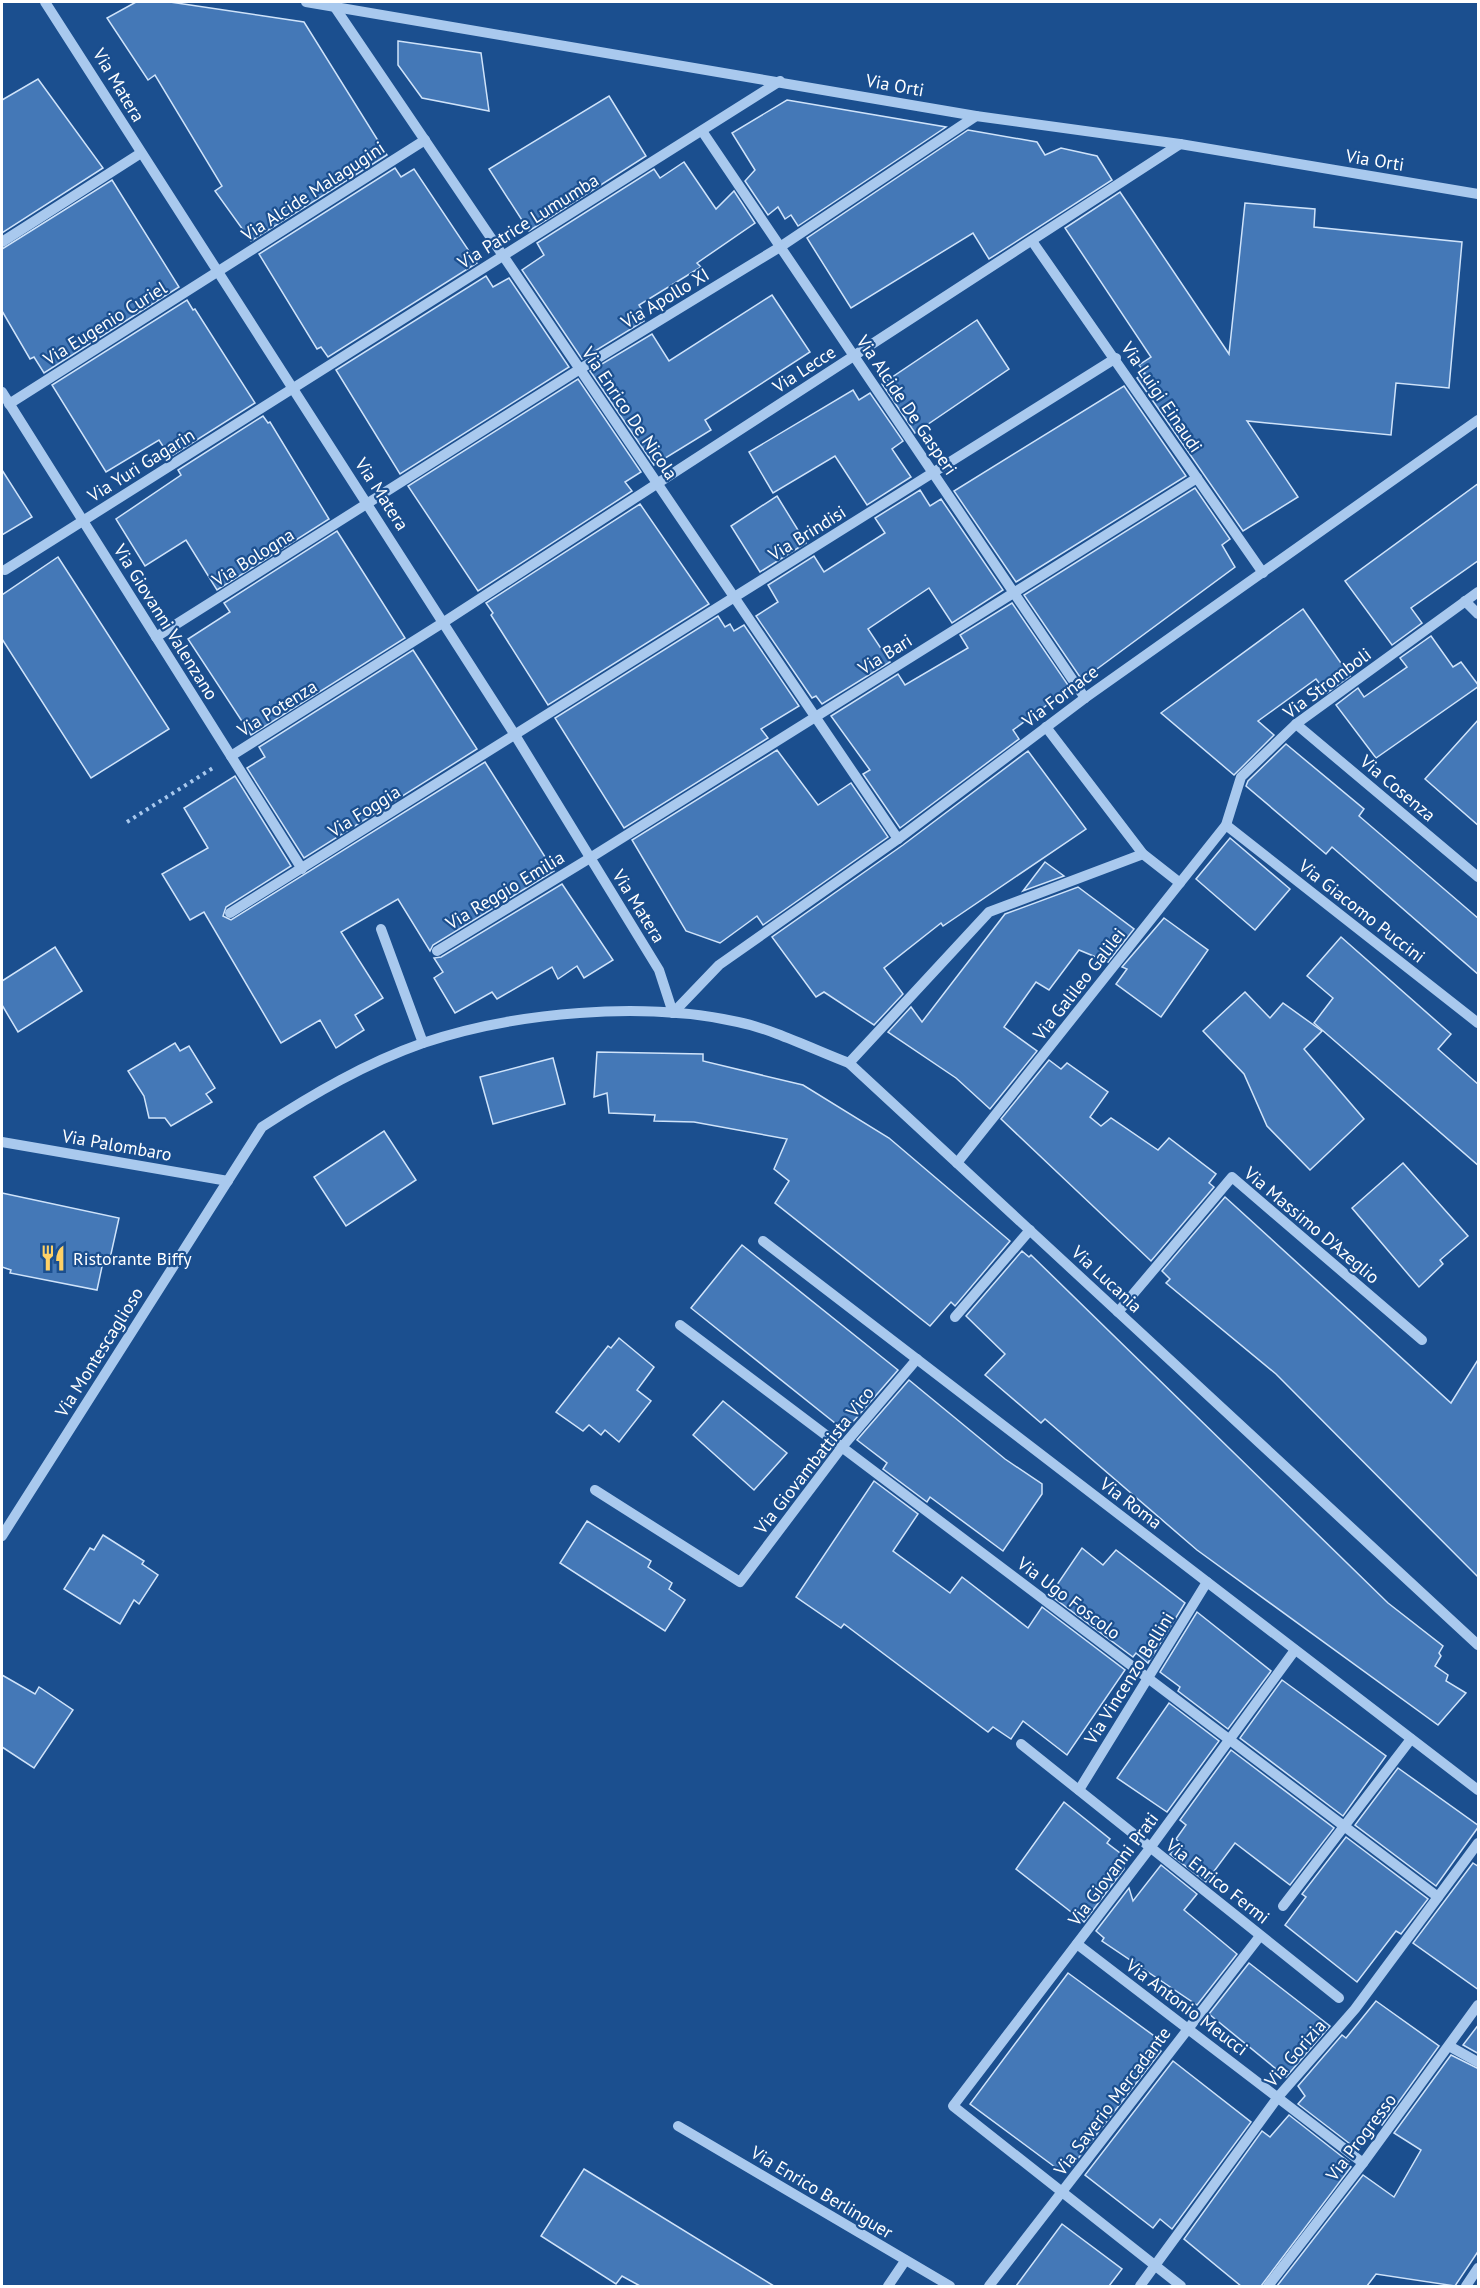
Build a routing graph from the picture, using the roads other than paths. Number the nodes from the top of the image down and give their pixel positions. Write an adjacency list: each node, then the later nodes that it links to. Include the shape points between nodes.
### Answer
1 (45, 2): 9 (street, Via Matera)
2 (306, 2): 3 (street, Via Orti)
3 (334, 6): 4 (street, Via Orti); 7 (street, Via Enrico De Nicola)
4 (780, 81): 5 (street, Via Orti); 6 (street, Via Patrice Lumumba)
5 (976, 116): 8 (street, Via Orti); 13 (street, Via Apollo XI)
6 (702, 131): 13 (street, Via Alcide De Gasperi); 14 (street, Via Patrice Lumumba)
7 (425, 140): 14 (street, Via Enrico De Nicola); 15 (street, Via Alcide Malagugini)
8 (1180, 144): 10 (street, Via Orti); 11 (street, Via Lecce)
9 (141, 153): 12 (street); 15 (street, Via Matera)
10 (1479, 194)
11 (1032, 241): 16 (street, Via Lecce); 17 (street, Via Luigi Einaudi)
12 (2, 242)
13 (780, 247): 16 (street, Via Alcide De Gasperi); 18 (street, Via Apollo XI)
14 (503, 256): 18 (street, Via Enrico De Nicola); 19 (street, Via Patrice Lumumba)
15 (219, 270): 19 (street, Via Matera); 21 (street, Via Eugenio Curiel)
16 (854, 356): 23 (street, Via Alcide De Gasperi); 25 (street, Via Lecce)
17 (1116, 358): 23 (street, Via Brindisi); 24 (street, Via Luigi Einaudi)
18 (580, 369): 25 (street, Via Enrico De Nicola); 26 (street, Via Apollo XI)
19 (294, 388): 26 (street, Via Matera); 27 (street, Via Yuri Gagarin)
20 (2, 392): 21 (street, Via Giovanni Valenzano)
21 (9, 404): 27 (street, Via Giovanni Valenzano)
22 (1479, 420): 29 (street, Via Fornace)
23 (933, 474): 31 (street, Via Alcide De Gasperi); 32 (street, Via Brindisi)
24 (1197, 478): 29 (street, Via Luigi Einaudi); 31 (street, Via Bari)
25 (657, 484): 32 (street, Via Enrico De Nicola); 35 (street, Via Lecce)
26 (369, 504): 35 (street, Via Matera); 36 (street, Via Bologna)
27 (83, 521): 28 (street, Via Yuri Gagarin); 36 (street, Via Giovanni Valenzano)
28 (5, 570)
29 (1263, 573): 37 (street, Via Fornace)
30 (1479, 592): 33 (street, Via Stromboli)
31 (1014, 593): 37 (street, Via Alcide De Gasperi); 38 (street, Via Bari)
32 (735, 598): 38 (street, Via Enrico De Nicola); 41 (street, Via Brindisi)
33 (1465, 601): 34 (street); 39 (street, Via Stromboli)
34 (1479, 614)
35 (444, 622): 41 (street, Via Matera); 42 (street, Via Potenza)
36 (156, 637): 42 (street, Via Giovanni Valenzano)
37 (1085, 698): 40 (street, Via Fornace)
38 (816, 717): 44 (street, Via Enrico De Nicola); 46 (street, Via Bari)
39 (1296, 724): 43 (street, Via Stromboli, via 1240,777); 48 (street, Via Cosenza)
40 (1046, 727): 44 (street, Via Fornace); 45 (street)
41 (516, 735): 46 (street, Via Matera); 47 (street, Via Foggia)
42 (231, 756): 47 (street, Via Giovanni Valenzano)
43 (1226, 825): 49 (street, Via Galileo Galilei); 54 (street, Via Giacomo Puccini)
44 (898, 840): 53 (street, Via Fornace, via 719,965)
45 (1143, 854): 49 (street); 56 (street, via 989,912)
46 (590, 858): 52 (street, Via Reggio Emilia); 53 (street, Via Matera, via 659,970)
47 (302, 869): 50 (street, Via Foggia)
48 (1479, 877)
49 (1180, 883): 58 (street, Via Galileo Galilei)
50 (230, 914)
51 (381, 929): 55 (street)
52 (437, 951)
53 (673, 1013): 55 (street, Via Montescaglioso, via 599,1011 520,1019); 56 (street, Via Lucania, via 739,1022)
54 (1479, 1023)
55 (423, 1043): 59 (street, Via Montescaglioso, via 326,1086 262,1127)
56 (849, 1063): 58 (street, Via Lucania)
57 (2, 1142): 59 (street, Via Palombaro)
58 (957, 1163): 60 (street, Via Lucania)
59 (228, 1181): 69 (street, Via Montescaglioso)
60 (1030, 1230): 62 (street, Via Lucania); 63 (street)
61 (763, 1241): 66 (street, Via Roma)
62 (1118, 1312): 65 (street, Via Massimo D'Azeglio, via 1232,1177); 71 (street, Via Lucania)
63 (955, 1317)
64 (680, 1325): 67 (street, Via Ugo Foscolo)
65 (1422, 1340)
66 (917, 1359): 67 (street, Via Giovambattista Vico); 70 (street, Via Roma)
67 (842, 1447): 68 (street, Via Giovambattista Vico, via 740,1582); 73 (street, Via Ugo Foscolo)
68 (595, 1490)
69 (2, 1536)
70 (1208, 1582): 72 (street, Via Roma); 73 (street, Via Vincenzo Bellini)
71 (1479, 1645)
72 (1295, 1650): 74 (street, Via Roma); 75 (street, Via Giovanni Prati)
73 (1148, 1678): 75 (street, Via Ugo Foscolo); 78 (street, Via Vincenzo Bellini)
74 (1411, 1739): 77 (street, Via Roma); 79 (street)
75 (1229, 1740): 79 (street, Via Ugo Foscolo); 81 (street, Via Giovanni Prati)
76 (1021, 1744): 78 (street, Via Enrico Fermi)
77 (1479, 1790)
78 (1078, 1791): 81 (street, Via Enrico Fermi)
79 (1344, 1827): 82 (street, Via Ugo Foscolo); 83 (street)
80 (1479, 1844): 82 (street, Via Gorizia)
81 (1150, 1848): 84 (street, Via Enrico Fermi); 85 (street, Via Giovanni Prati)
82 (1438, 1897): 91 (street, Via Gorizia, via 1354,2009)
83 (1283, 1906)
84 (1260, 1936): 86 (street, Via Enrico Fermi); 88 (street, Via Saverio Mercadante)
85 (1077, 1944): 88 (street, Via Antonio Meucci); 94 (street, Via Giovanni Prati, via 953,2106)
86 (1339, 1998)
87 (1479, 2004): 89 (street, Via Progresso)
88 (1188, 2029): 91 (street, Via Antonio Meucci); 94 (street, Via Saverio Mercadante)
89 (1449, 2046): 90 (street); 93 (street, Via Progresso)
90 (1479, 2062)
91 (1278, 2097): 93 (street, Via Antonio Meucci); 96 (street, Via Gorizia)
92 (678, 2126): 95 (street, Via Enrico Berlinguer)
93 (1363, 2163): 103 (street, Via Progresso)
94 (1063, 2193): 96 (street); 100 (street, Via Saverio Mercadante)
95 (905, 2260): 98 (street); 99 (street, Via Enrico Berlinguer)
96 (1155, 2265): 101 (street, Via Gorizia); 102 (street)
97 (1479, 2268): 104 (street)
98 (888, 2286)
99 (950, 2286)
100 (989, 2286)
101 (1140, 2286)
102 (1181, 2286)
103 (1268, 2286)
104 (1466, 2286)

